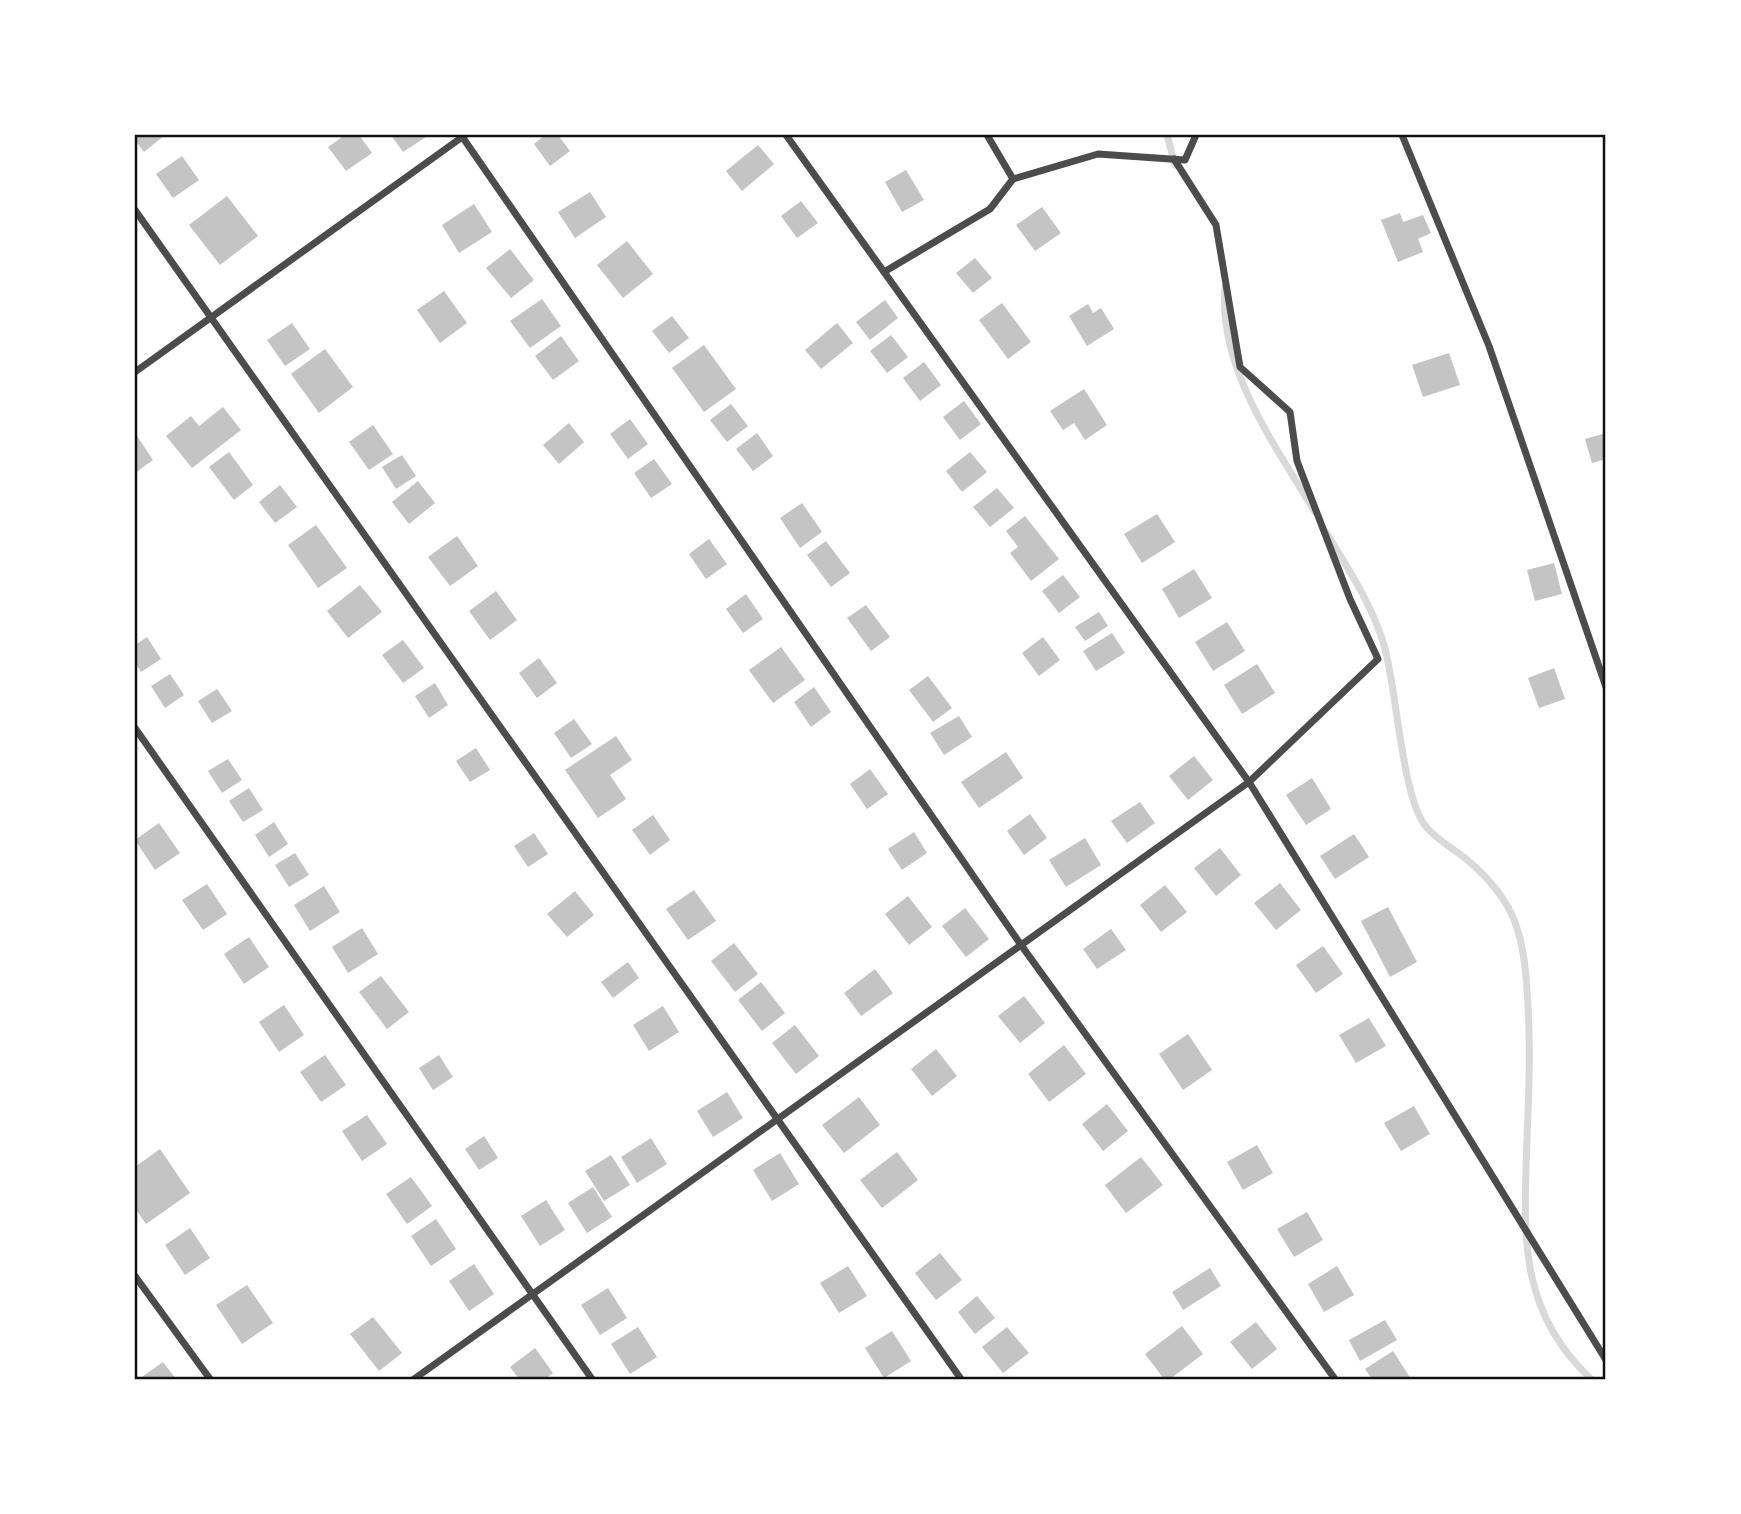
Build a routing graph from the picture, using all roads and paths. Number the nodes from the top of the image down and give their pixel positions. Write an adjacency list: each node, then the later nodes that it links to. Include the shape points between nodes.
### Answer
1 (463, 135): 10 (street); 15 (street)
2 (786, 135): 9 (street)
3 (987, 135): 7 (street)
4 (1196, 135): 6 (street, via 1185,160)
5 (1402, 135): 12 (street, via 1489,346)
6 (1174, 159): 7 (street, via 1098,154); 14 (street, via 1216,225 1240,367 1290,412 1297,461 1378,659)
7 (1013, 179): 9 (street, via 990,209)
8 (135, 210): 10 (street)
9 (884, 272): 14 (street)
10 (212, 317): 11 (street); 16 (street)
11 (135, 372)
12 (1606, 687)
13 (135, 728): 18 (street)
14 (1249, 782): 15 (street); 19 (street)
15 (1021, 945): 16 (street); 24 (street)
16 (779, 1119): 18 (street); 23 (street)
17 (135, 1276): 20 (street)
18 (532, 1295): 21 (street); 22 (street)
19 (1606, 1360)
20 (210, 1379)
21 (414, 1379)
22 (592, 1379)
23 (961, 1379)
24 (1335, 1379)

